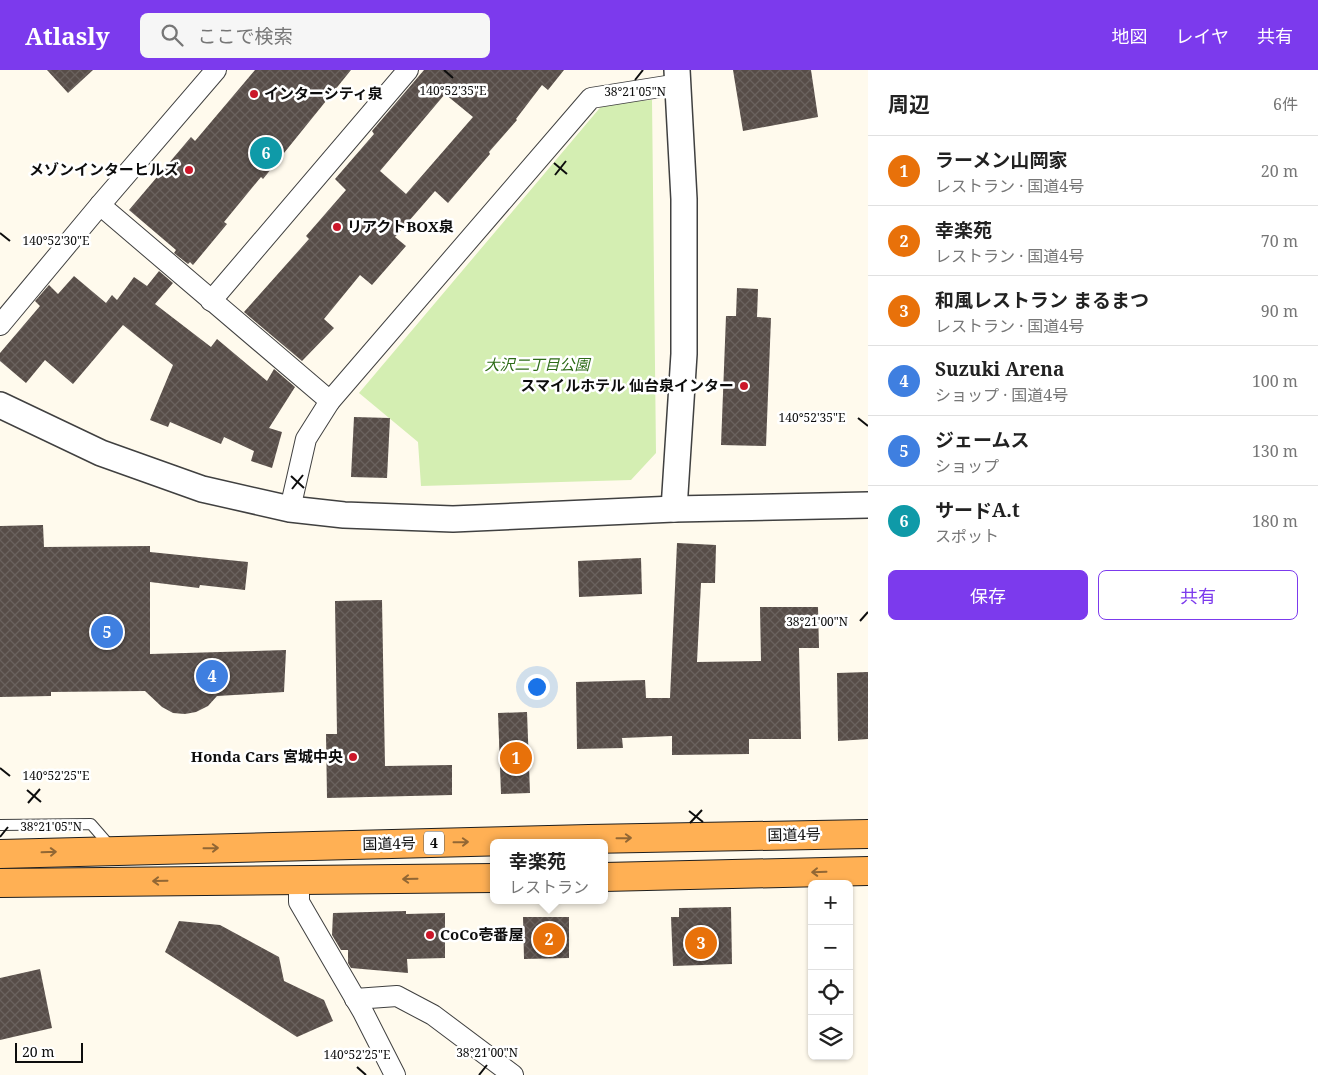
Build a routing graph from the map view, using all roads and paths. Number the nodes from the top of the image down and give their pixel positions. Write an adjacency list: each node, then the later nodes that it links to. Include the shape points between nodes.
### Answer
1 (216, 70): 4 (street)
2 (408, 70): 5 (street)
3 (678, 77): 7 (street, via 592,98); 11 (street, via 684,199 684,354)
4 (100, 205): 5 (street); 6 (street)
5 (211, 301): 7 (street)
6 (0, 324)
7 (330, 402): 10 (street, via 306,439)
8 (0, 405): 10 (street, via 101,454 202,489)
9 (868, 505): 11 (street)
10 (290, 509): 11 (street, via 344,515 453,519)
11 (674, 509)
12 (0, 825): 16 (lane, via 91,824)
13 (868, 834): 14 (highway, 国道4号 / 4, one-way to 13)
14 (608, 840)
15 (490, 842): 16 (highway, 国道4号 / 4, one-way to 15)
16 (114, 850): 17 (highway, 国道4号 / 4, one-way to 16)
17 (0, 854)
18 (868, 871): 19 (highway, one-way to 19)
19 (608, 877)
20 (490, 878): 21 (highway, one-way to 21)
21 (299, 880): 22 (highway, one-way to 22); 23 (street, via 299,902)
22 (0, 883)
23 (355, 999): 24 (street); 25 (street, via 396,996 433,1015)
24 (395, 1075)
25 (513, 1075)

